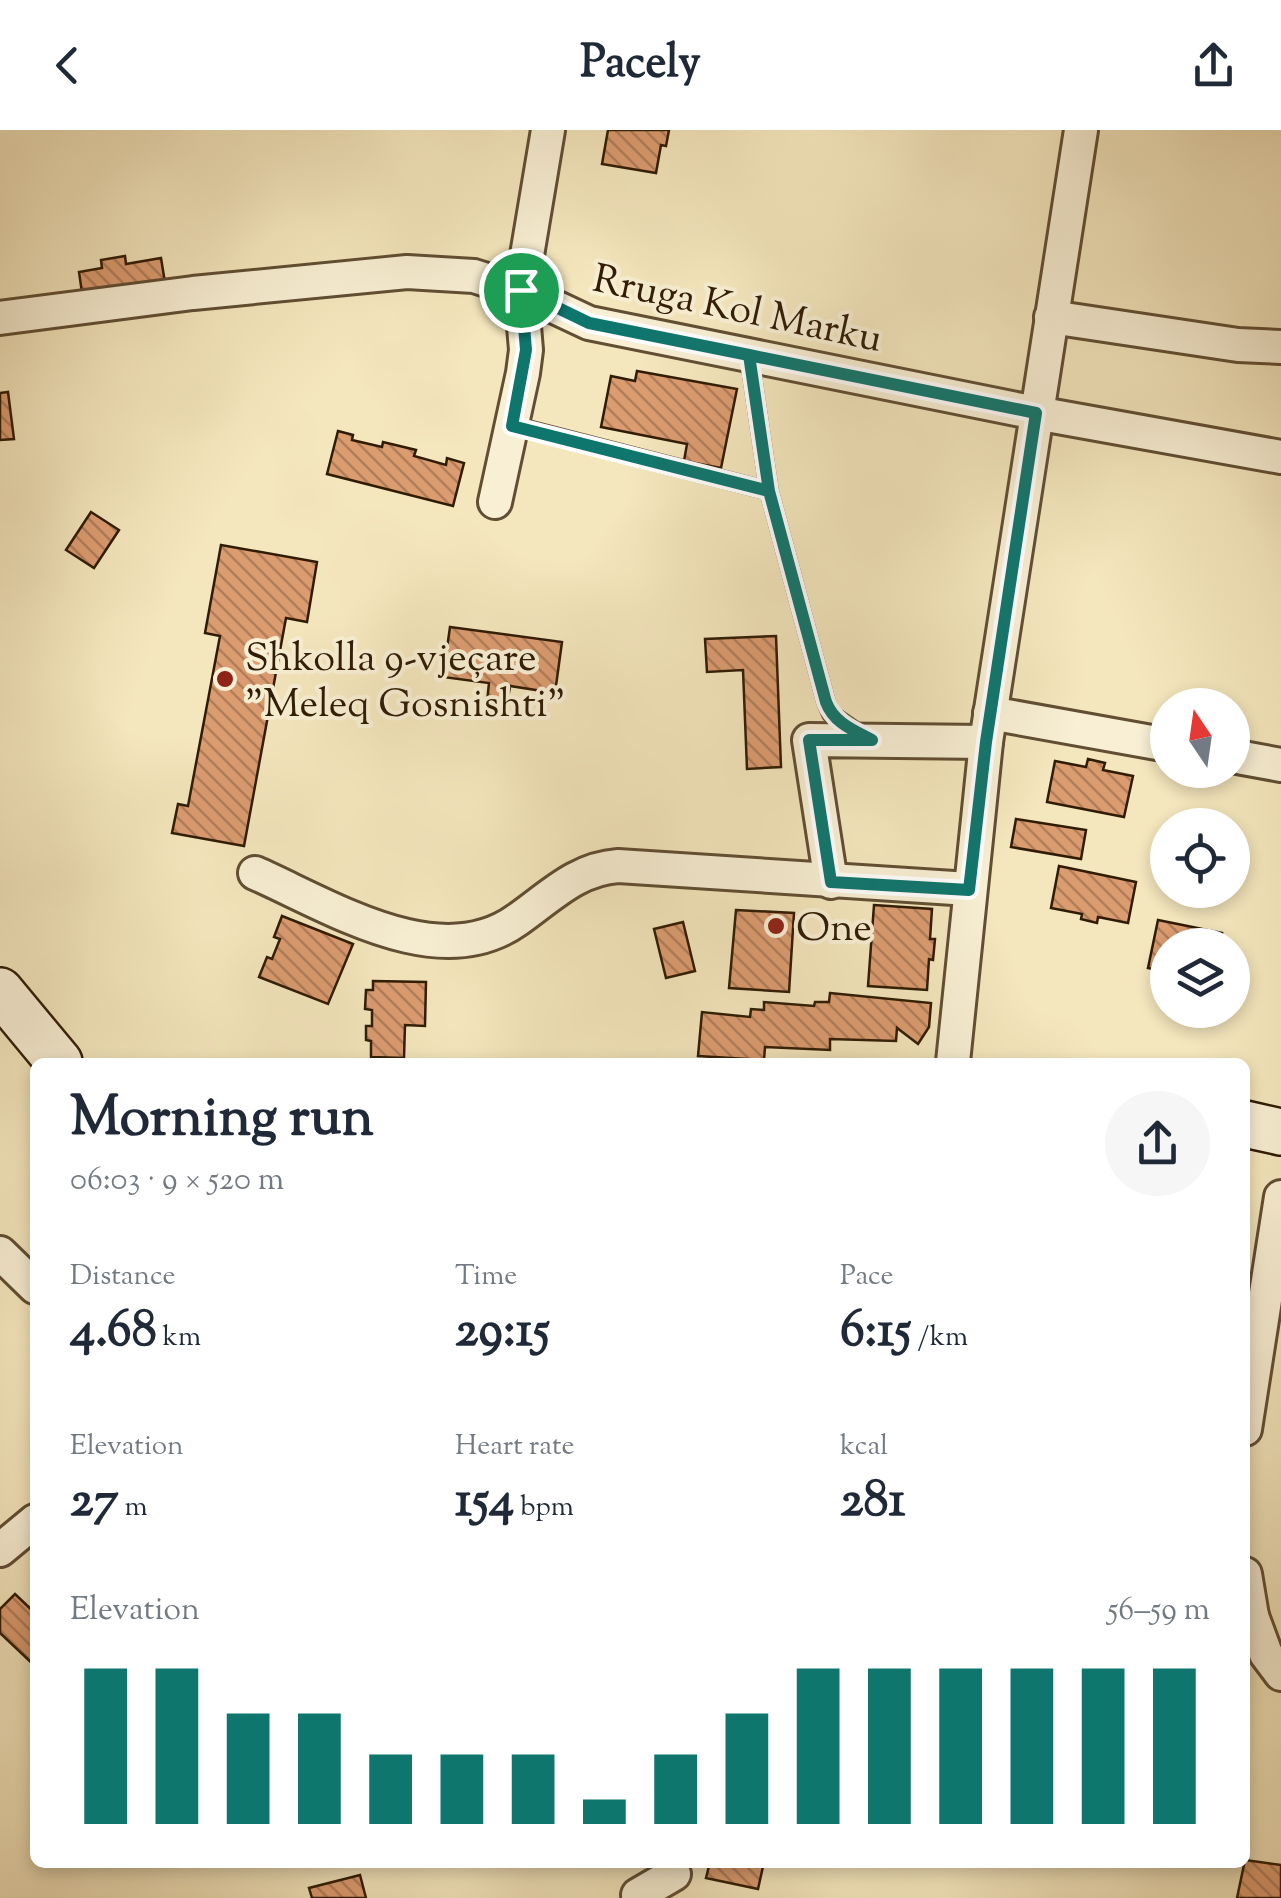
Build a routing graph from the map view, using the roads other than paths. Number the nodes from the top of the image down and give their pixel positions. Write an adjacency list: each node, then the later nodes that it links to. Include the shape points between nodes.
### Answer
1 (548, 130): 3 (street)
2 (1082, 130): 4 (street)
3 (521, 290): 5 (street, Rruga Kol Marku, via 474,276 407,272); 7 (street, Rruga Kol Marku, via 589,323); 9 (street, via 526,350)
4 (1051, 317): 6 (street); 8 (street)
5 (0, 318)
6 (1281, 347)
7 (749, 355): 8 (street, Rruga Kol Marku); 11 (lane)
8 (1036, 413): 10 (street, Rruga Kol Marku); 13 (street)
9 (512, 426): 11 (lane); 12 (street)
10 (1281, 457)
11 (769, 491): 14 (lane, via 831,714)
12 (496, 502)
13 (988, 728): 14 (street); 15 (street); 20 (street)
14 (872, 740): 19 (street, via 809,740)
15 (1150, 742)
16 (1250, 759): 17 (street)
17 (1281, 765)
18 (255, 873): 19 (street, via 404,936 436,942 475,940 513,924 596,867)
19 (831, 882): 20 (street)
20 (969, 890): 23 (street)
21 (0, 991): 22 (main road)
22 (56, 1058)
23 (953, 1058)
24 (1250, 1125): 25 (main road)
25 (1281, 1132)
26 (1281, 1198): 29 (street)
27 (0, 1253): 28 (street)
28 (30, 1282)
29 (1269, 1356): 30 (street)
30 (1250, 1413)
31 (30, 1525): 32 (street)
32 (0, 1550)
33 (1250, 1622): 34 (street)
34 (1281, 1674)
35 (674, 1878): 36 (street)
36 (637, 1897)

